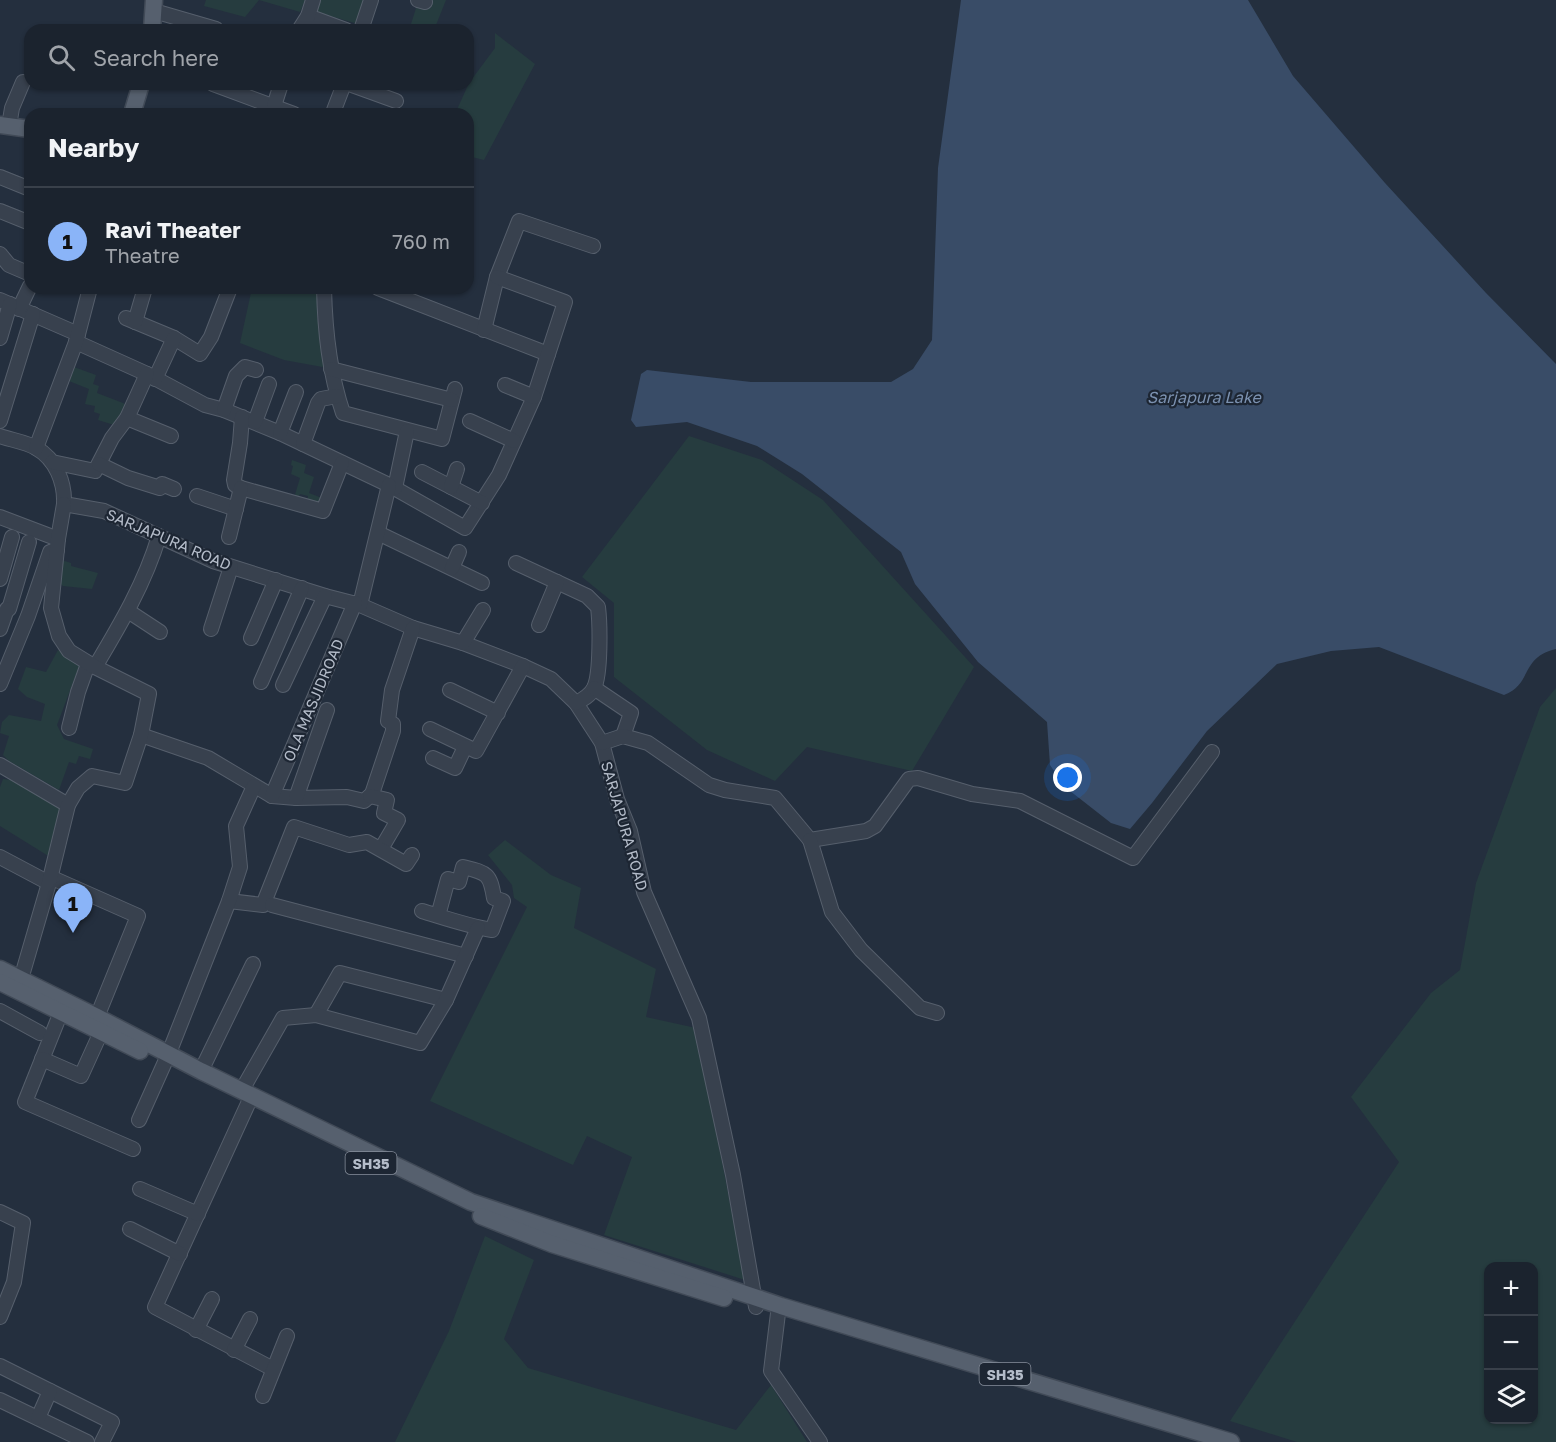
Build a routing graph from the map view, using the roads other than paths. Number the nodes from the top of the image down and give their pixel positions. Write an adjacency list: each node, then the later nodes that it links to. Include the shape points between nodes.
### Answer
1 (313, 0): 4 (street)
2 (371, 0): 9 (street)
3 (154, 6): 5 (main road); 6 (street)
4 (308, 16): 7 (street); 8 (street)
5 (152, 24)
6 (203, 24)
7 (303, 24)
8 (330, 24)
9 (363, 24)
10 (23, 82): 22 (street)
11 (139, 90): 18 (main road)
12 (224, 90): 19 (street)
13 (279, 90): 17 (street)
14 (342, 90): 21 (street)
15 (366, 90): 16 (street)
16 (396, 101)
17 (274, 106): 19 (street); 20 (street)
18 (134, 108)
19 (258, 108)
20 (279, 108)
21 (335, 108)
22 (4, 125): 23 (main road)
23 (24, 128)
24 (0, 177): 25 (street)
25 (24, 187)
26 (0, 211): 27 (street)
27 (24, 221)
28 (593, 246): 31 (street, via 519,221)
29 (0, 254): 30 (street, via 9,265)
30 (24, 271)
31 (497, 277): 39 (street); 43 (street, via 565,302)
32 (24, 294): 38 (street)
33 (88, 294): 41 (street)
34 (142, 294): 42 (street, via 130,320)
35 (229, 294): 42 (street, via 212,337 200,354)
36 (324, 294): 44 (street)
37 (393, 294): 39 (street)
38 (15, 307): 40 (street); 41 (street); 56 (street)
39 (484, 330): 43 (street)
40 (0, 338)
41 (77, 338): 46 (street); 63 (street)
42 (174, 338): 46 (street)
43 (549, 354): 51 (street)
44 (331, 369): 50 (street); 57 (street, via 453,394 442,439)
45 (256, 370): 52 (street, via 245,367 238,373)
46 (151, 376): 52 (street, via 205,405); 53 (street)
47 (269, 384): 54 (street)
48 (505, 385): 51 (street)
49 (296, 392): 58 (street)
50 (337, 396): 57 (street, via 343,413); 62 (street, via 318,403)
51 (534, 398): 61 (street)
52 (224, 410): 54 (street)
53 (127, 418): 60 (street); 66 (street)
54 (248, 420): 58 (street); 72 (street, via 234,480)
55 (470, 421): 61 (street)
56 (0, 422)
57 (407, 431): 70 (street, OLA MASJIDROAD)
58 (280, 433): 62 (street)
59 (0, 436): 63 (street)
60 (171, 436)
61 (514, 441): 75 (street, via 500,475)
62 (303, 444): 65 (street)
63 (36, 448): 64 (street)
64 (52, 462): 66 (street); 69 (street)
65 (342, 463): 70 (street); 72 (street, via 323,511)
66 (94, 467): 69 (street, via 85,477 76,475); 73 (street)
67 (458, 469): 71 (street)
68 (422, 472): 71 (street)
69 (63, 483): 76 (street)
70 (392, 487): 75 (street, via 465,528); 79 (street, OLA MASJIDROAD)
71 (452, 487): 75 (street)
72 (241, 488): 77 (street)
73 (174, 489)
74 (197, 496): 77 (street)
75 (482, 502)
76 (64, 504): 80 (street, SARJAPURA ROAD, via 104,511); 84 (street)
77 (236, 509): 82 (street)
78 (0, 517): 84 (street)
79 (378, 533): 88 (street); 95 (street, OLA MASJIDROAD)
80 (159, 536): 87 (street, SARJAPURA ROAD); 98 (street, via 150,566)
81 (12, 537): 89 (street)
82 (229, 537)
83 (29, 542): 96 (street)
84 (58, 544): 99 (street, via 50,552); 107 (street, via 51,608 59,636 69,651)
85 (459, 552): 88 (street)
86 (516, 563): 91 (street)
87 (231, 567): 90 (street, SARJAPURA ROAD); 103 (street)
88 (452, 568): 92 (street)
89 (0, 577)
90 (276, 580): 93 (street, SARJAPURA ROAD); 105 (street)
91 (557, 582): 100 (street); 112 (street, via 587,596 598,607)
92 (482, 583)
93 (303, 588): 94 (street, SARJAPURA ROAD); 109 (street)
94 (325, 596): 95 (street, SARJAPURA ROAD); 111 (street)
95 (357, 604): 101 (street, SARJAPURA ROAD); 127 (street, OLA MASJIDROAD)
96 (5, 608): 99 (street); 102 (street)
97 (483, 610): 106 (street)
98 (128, 611): 104 (street); 107 (street)
99 (28, 616): 110 (street)
100 (539, 626)
101 (413, 628): 106 (street, SARJAPURA ROAD); 128 (street, via 392,690 388,721 393,724 393,731)
102 (0, 629)
103 (211, 629)
104 (160, 632)
105 (251, 638)
106 (463, 643): 108 (street, SARJAPURA ROAD)
107 (92, 665): 117 (street, via 78,692); 119 (street, via 149,694)
108 (523, 666): 114 (street, SARJAPURA ROAD, via 551,679); 116 (street)
109 (261, 682)
110 (0, 684)
111 (282, 686)
112 (594, 688): 114 (street); 120 (street, via 631,713)
113 (450, 690): 116 (street)
114 (576, 703): 121 (street, SARJAPURA ROAD)
115 (327, 710): 129 (street)
116 (498, 713): 122 (street, via 476,751)
117 (69, 728)
118 (430, 729): 122 (street)
119 (141, 735): 126 (street, via 208,758); 130 (street, via 125,783 92,776 78,788)
120 (623, 736): 121 (street); 131 (street, via 648,743 709,784 775,798)
121 (602, 743): 166 (street, SARJAPURA ROAD, via 630,831 644,892 699,1018)
122 (465, 747): 124 (street, via 455,768)
123 (1212, 752): 131 (street, via 1133,858 1020,801 972,794 918,778 909,779 875,826)
124 (433, 759)
125 (0, 765): 130 (street)
126 (254, 786): 127 (street); 136 (street, via 236,826 240,867)
127 (272, 796): 129 (street)
128 (370, 796): 129 (street, via 364,801 347,797); 132 (street, via 387,800 384,813 398,820)
129 (296, 798)
130 (68, 805): 135 (street)
131 (810, 840): 150 (street, via 832,912 861,950 920,1008)
132 (381, 849): 133 (street, via 406,864); 136 (street, via 368,842 349,845 294,827 263,905)
133 (412, 855)
134 (0, 857): 135 (street)
135 (49, 880): 144 (street); 152 (street, via 138,916)
136 (229, 901): 154 (street)
137 (272, 904): 141 (street)
138 (422, 911): 139 (street)
139 (438, 916): 140 (street); 140 (street, via 448,879 459,882 463,867 484,872 491,880 494,898 503,901 492,930)
140 (478, 928): 141 (street)
141 (466, 956): 147 (street)
142 (253, 964): 156 (street)
143 (0, 969): 144 (main road, SH35)
144 (21, 979): 146 (main road, SH35)
145 (0, 982): 146 (main road, SH35)
146 (38, 995): 149 (main road, SH35); 152 (main road, SH35)
147 (446, 1000): 151 (street, via 340,973); 151 (street, via 420,1043)
148 (0, 1011): 153 (street)
149 (61, 1012): 152 (main road, SH35); 155 (street)
150 (937, 1013)
151 (316, 1015): 157 (street, via 283,1018)
152 (99, 1024): 154 (main road, SH35); 155 (street, via 81,1076)
153 (40, 1033)
154 (167, 1058): 156 (main road, SH35); 157 (main road, SH35); 158 (street)
155 (42, 1059): 159 (street, via 25,1102)
156 (201, 1071): 157 (main road, SH35)
157 (247, 1096): 162 (street); 166 (main road, SH35, via 471,1202)
158 (139, 1120)
159 (133, 1149)
160 (140, 1189): 162 (street)
161 (0, 1212): 168 (street, via 23,1223 14,1282)
162 (198, 1214): 164 (street)
163 (130, 1229): 164 (street)
164 (180, 1254): 170 (street, via 155,1307)
165 (212, 1299): 170 (street)
166 (755, 1302): 167 (main road, SH35)
167 (777, 1310): 181 (street, via 771,1371); 182 (main road, SH35); 183 (main road, SH35)
168 (0, 1317)
169 (250, 1319): 172 (street)
170 (196, 1330): 172 (street)
171 (287, 1336): 174 (street)
172 (234, 1350): 174 (street)
173 (0, 1366): 175 (street)
174 (273, 1369): 176 (street)
175 (50, 1391): 178 (street); 180 (street, via 112,1422)
176 (263, 1396)
177 (0, 1400): 178 (street)
178 (39, 1418): 179 (street)
179 (87, 1442)
180 (102, 1442)
181 (820, 1442)
182 (1202, 1442)
183 (1231, 1442)

